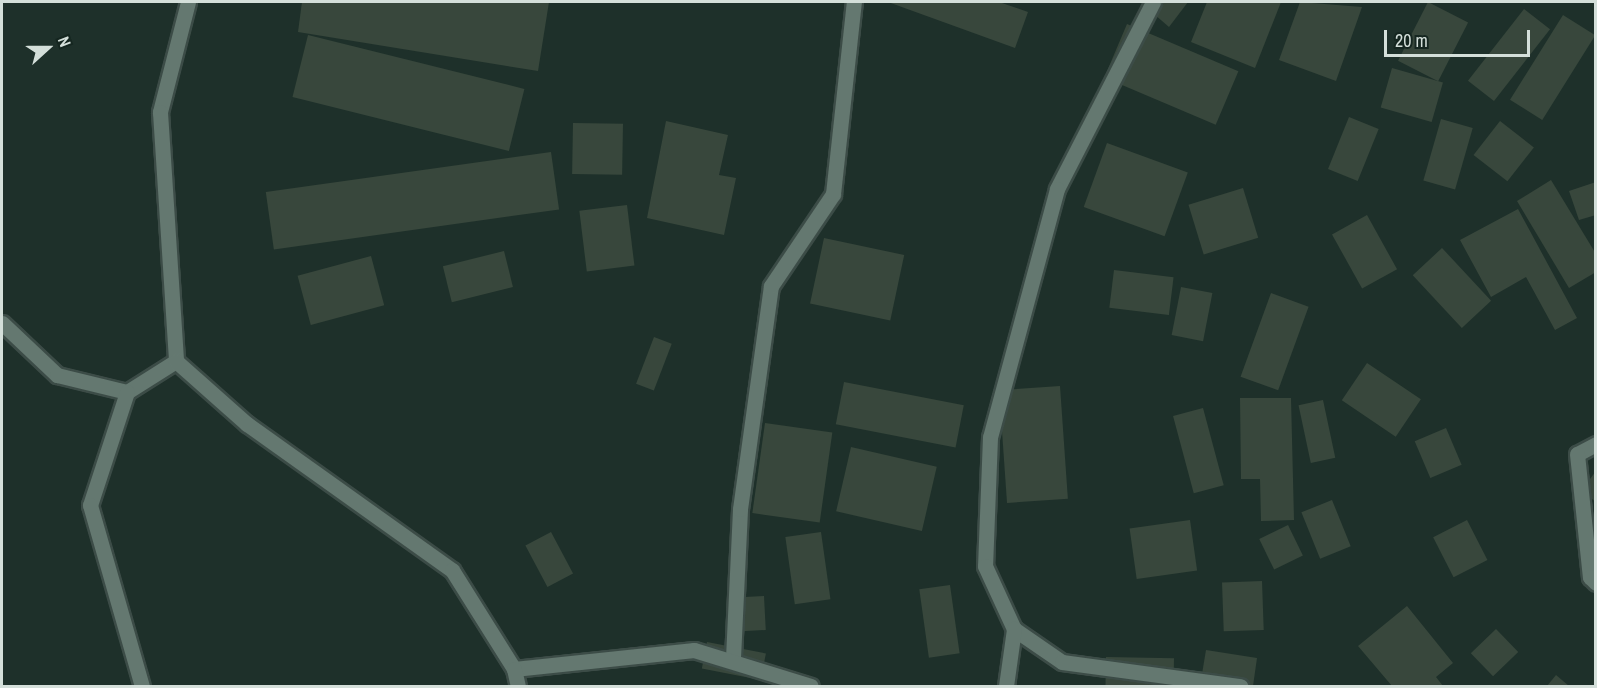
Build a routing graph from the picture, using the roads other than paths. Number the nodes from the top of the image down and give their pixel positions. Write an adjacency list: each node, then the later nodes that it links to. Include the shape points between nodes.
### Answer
1 (188, 2): 5 (street, via 160,112)
2 (854, 2): 10 (street, via 834,194 771,286 740,509)
3 (1153, 2): 9 (street, via 1058,189 990,438 985,566)
4 (2, 323): 6 (street, via 57,375)
5 (176, 361): 6 (street); 11 (street, via 247,424 452,570)
6 (127, 392): 13 (street, via 90,505)
7 (1596, 444): 8 (street, via 1577,454 1590,577)
8 (1596, 583)
9 (1014, 629): 12 (street, via 1062,662); 16 (street)
10 (733, 658): 11 (street, via 694,650); 15 (street)
11 (514, 669): 14 (street)
12 (1240, 686)
13 (142, 687)
14 (518, 687)
15 (811, 687)
16 (1006, 687)

